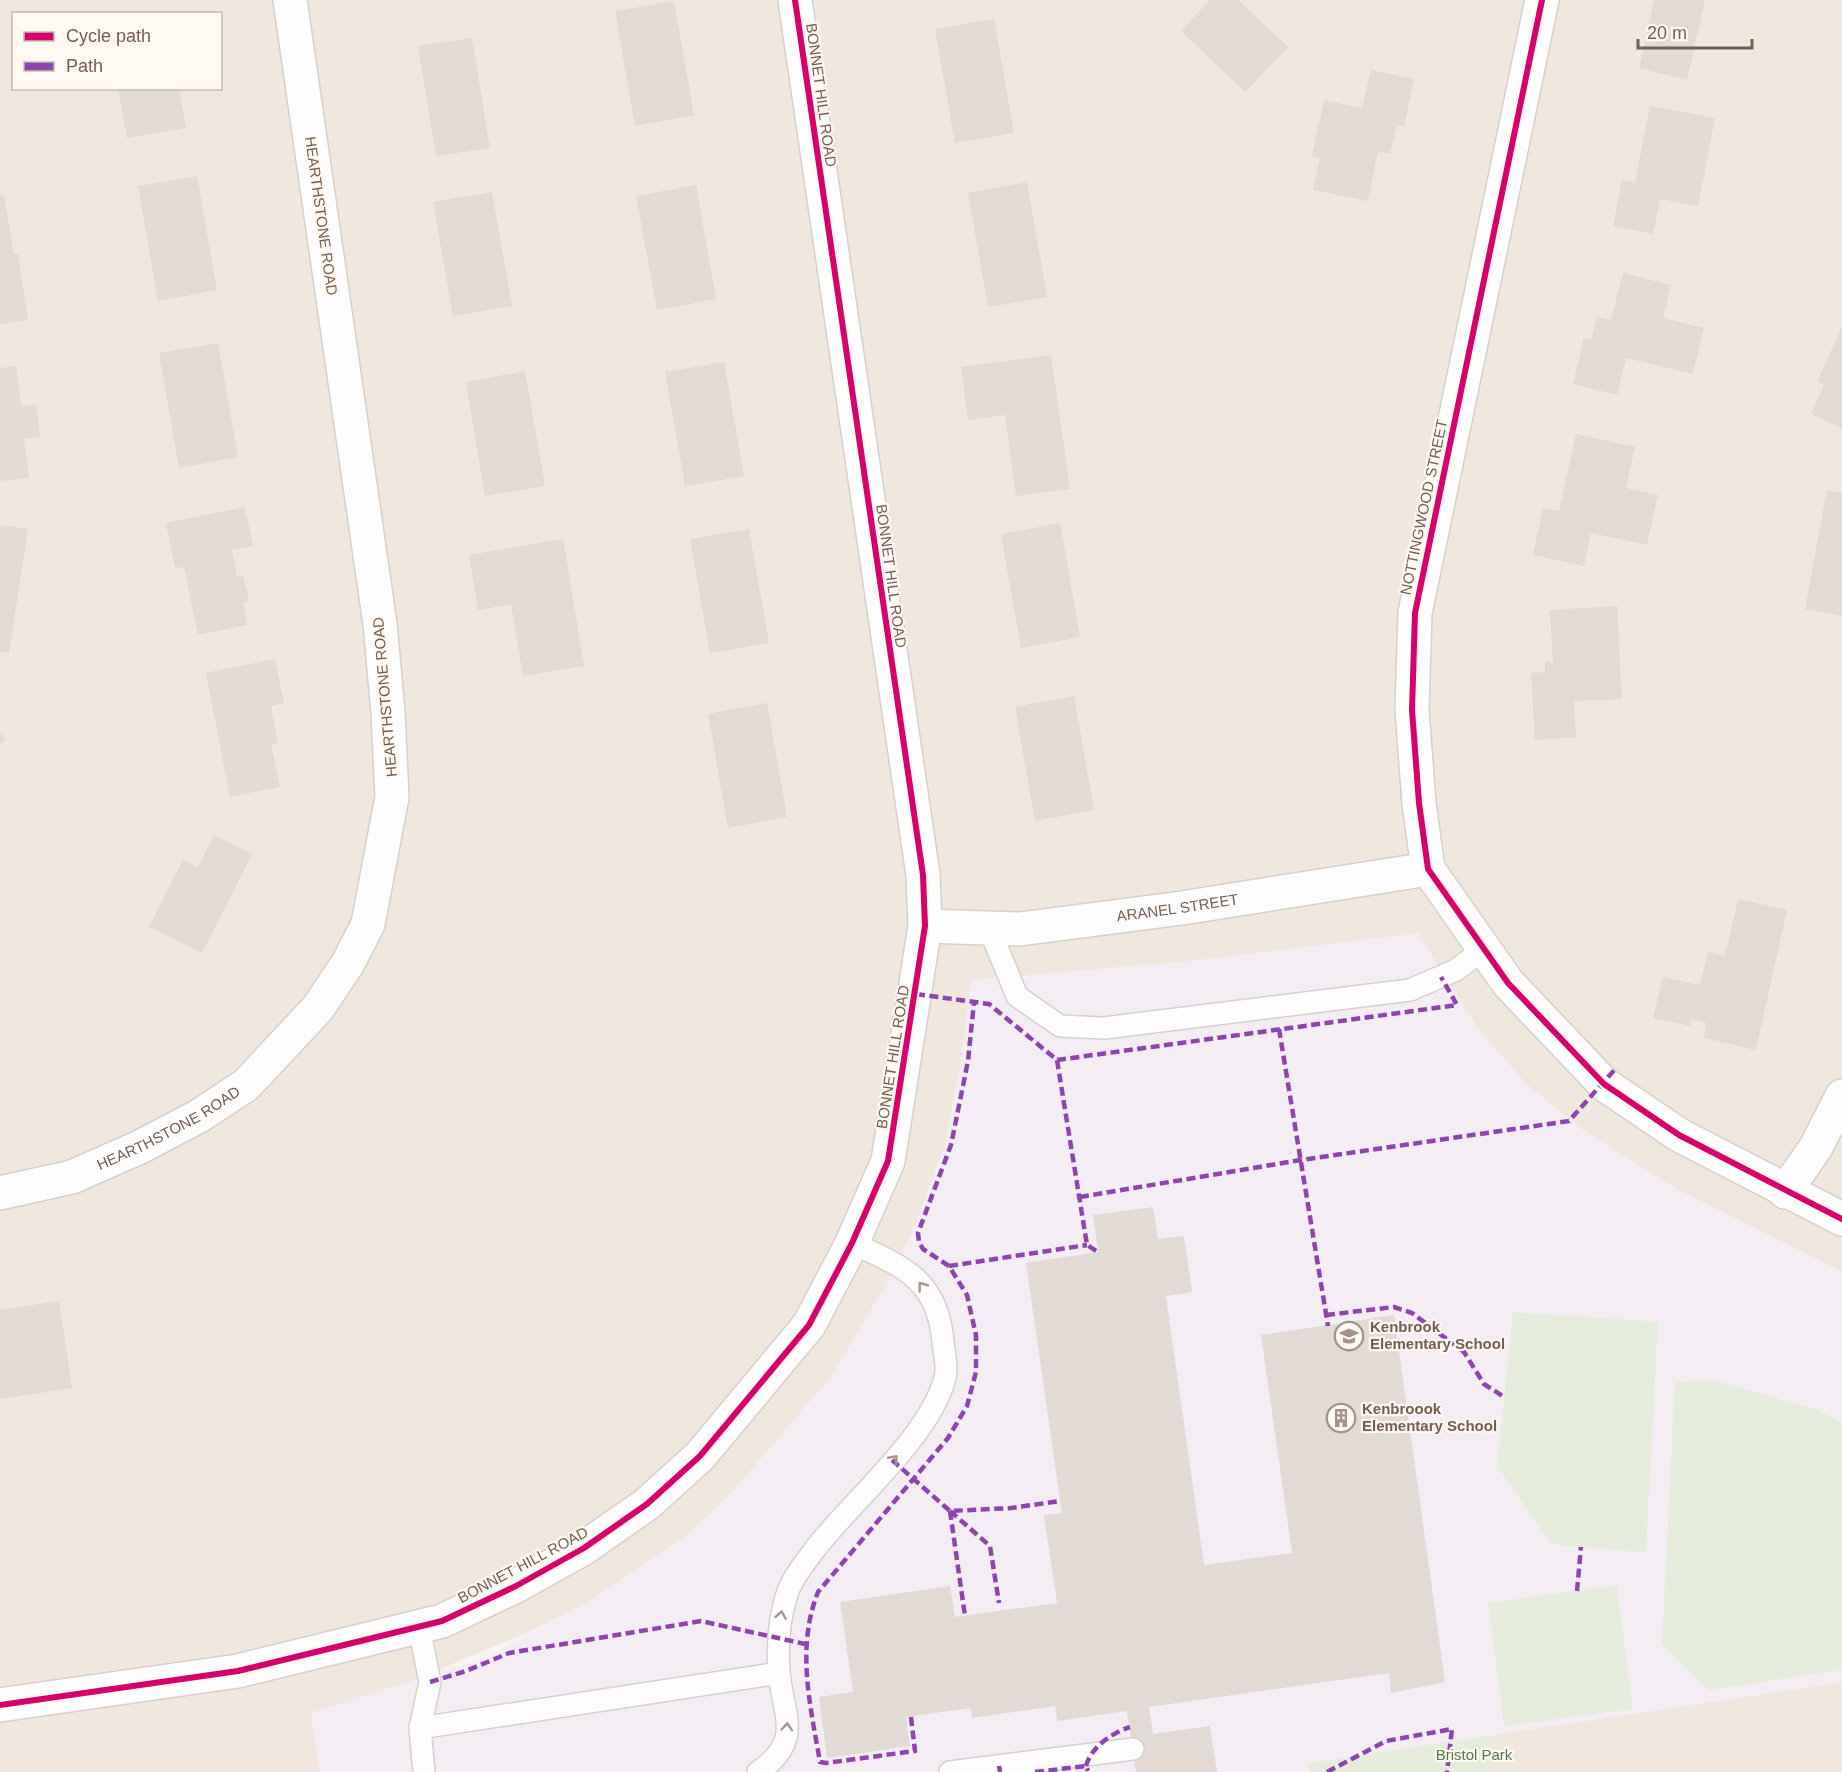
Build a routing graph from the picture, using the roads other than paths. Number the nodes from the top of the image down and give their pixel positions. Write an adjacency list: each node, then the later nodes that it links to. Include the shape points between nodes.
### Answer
1 (290, 0): 10 (street, HEARTHSTONE ROAD, via 380,624 388,712 392,797 368,924 318,1008 246,1085 199,1116 72,1177)
2 (795, 0): 5 (street, BONNET HILL ROAD, via 921,863)
3 (1542, 0): 4 (street, NOTTINGWOOD STREET, via 1415,612 1412,710)
4 (1428, 869): 6 (street, ARANEL STREET, via 1170,910 1020,929); 7 (street, NOTTINGWOOD STREET)
5 (925, 926): 6 (street, ARANEL STREET); 12 (street, BONNET HILL ROAD, via 888,1161)
6 (989, 928): 7 (lane, via 1017,996 1060,1026 1104,1028 1410,990 1456,970)
7 (1484, 949): 9 (street, NOTTINGWOOD STREET, via 1508,983 1604,1084 1678,1135)
8 (1842, 1096): 9 (street, via 1816,1146)
9 (1785, 1192): 11 (street, NOTTINGWOOD STREET)
10 (0, 1193)
11 (1842, 1219)
12 (852, 1243): 13 (street, BONNET HILL ROAD, via 809,1325 700,1456 647,1504 584,1548 525,1581 442,1621); 14 (lane, one-way to 12, via 782,1608 792,1579 927,1421 946,1376 942,1322 924,1285 904,1267)
13 (419, 1627): 15 (street, BONNET HILL ROAD, via 238,1671); 16 (lane, via 430,1682)
14 (779, 1673): 16 (lane); 18 (lane, one-way to 14, via 790,1726)
15 (0, 1705)
16 (420, 1728): 19 (lane)
17 (1133, 1749): 20 (lane)
18 (768, 1770)
19 (424, 1772)
20 (950, 1772)

